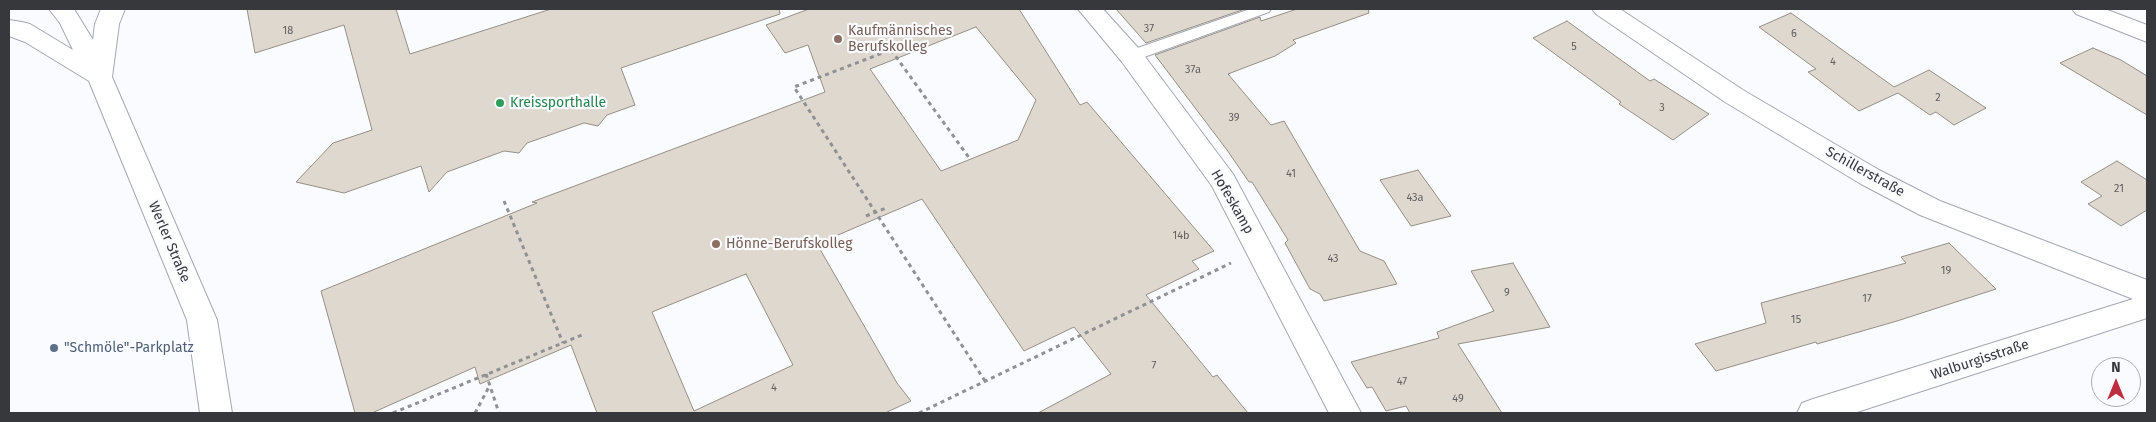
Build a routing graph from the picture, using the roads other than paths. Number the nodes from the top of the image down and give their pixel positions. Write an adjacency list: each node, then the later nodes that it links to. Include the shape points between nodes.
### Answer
1 (61, 9): 10 (street, Werler Straße)
2 (113, 9): 10 (street, via 107,24)
3 (1090, 9): 9 (street, Hofeskamp)
4 (1264, 9): 9 (lane)
5 (1604, 9): 11 (street, Schillerstraße, via 1734,96 1870,177 1930,208)
6 (2084, 9): 8 (street)
7 (9, 28): 10 (street, via 22,30)
8 (2147, 34)
9 (1131, 56): 14 (street, Hofeskamp, via 1223,181)
10 (100, 77): 13 (street, Werler Straße, via 202,320)
11 (2147, 292)
12 (2147, 306): 15 (street, Walburgisstraße)
13 (216, 413)
14 (1345, 413)
15 (1813, 413)

